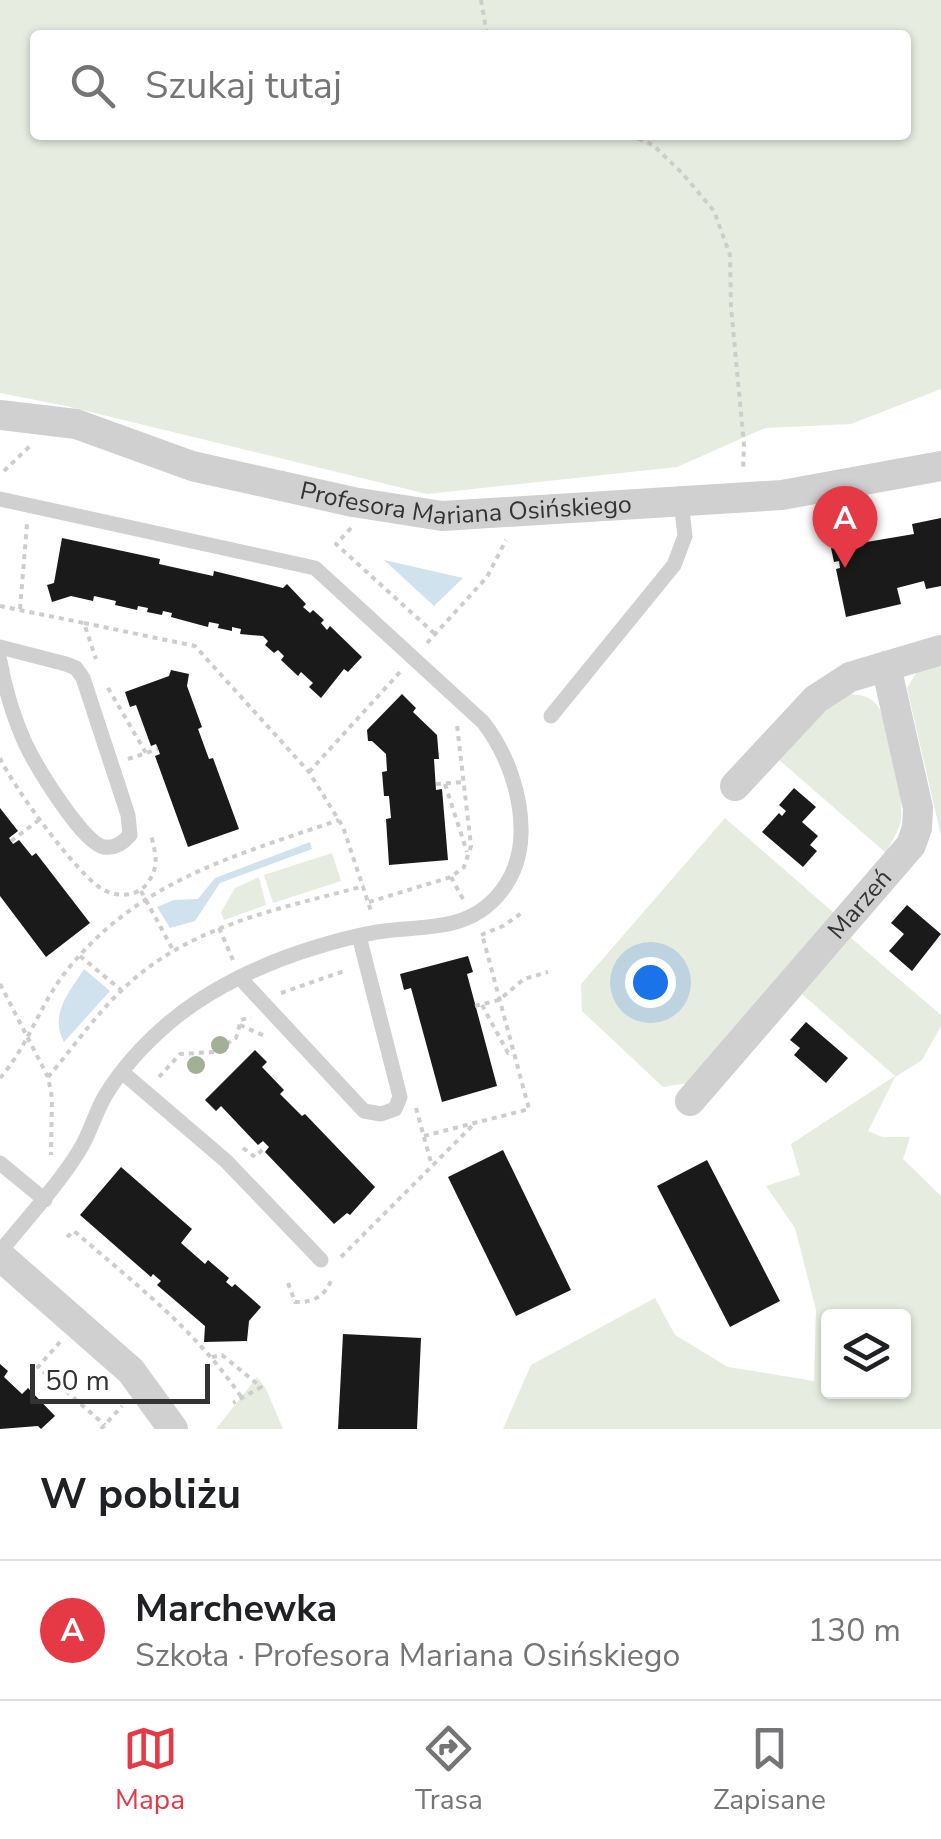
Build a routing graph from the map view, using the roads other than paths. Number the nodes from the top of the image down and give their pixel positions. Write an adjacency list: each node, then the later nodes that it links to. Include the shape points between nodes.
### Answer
1 (0, 415): 4 (street, Profesora Mariana Osińskiego, via 76,424 192,466 402,512 442,516)
2 (941, 466): 4 (street, Profesora Mariana Osińskiego, via 782,495)
3 (0, 499): 11 (lane, via 315,568 482,722 508,766 521,815 514,873 497,898 453,923)
4 (681, 502): 9 (lane, via 685,536 674,565)
5 (0, 647): 7 (lane, via 66,664 83,678 128,815 130,835 118,846 97,844 62,805 25,742)
6 (941, 650): 8 (street)
7 (0, 661)
8 (886, 666): 10 (street, via 850,677 816,699); 14 (street, Marzeń, via 918,808 911,845)
9 (551, 716)
10 (735, 786)
11 (359, 936): 12 (lane); 12 (lane, via 400,1097 381,1114 364,1111)
12 (240, 978): 13 (lane, via 170,1022)
13 (122, 1072): 16 (lane, via 70,1165); 18 (lane)
14 (690, 1100)
15 (0, 1163): 16 (lane)
16 (39, 1196): 17 (lane)
17 (0, 1254): 19 (street, via 131,1371)
18 (326, 1258)
19 (173, 1429)

